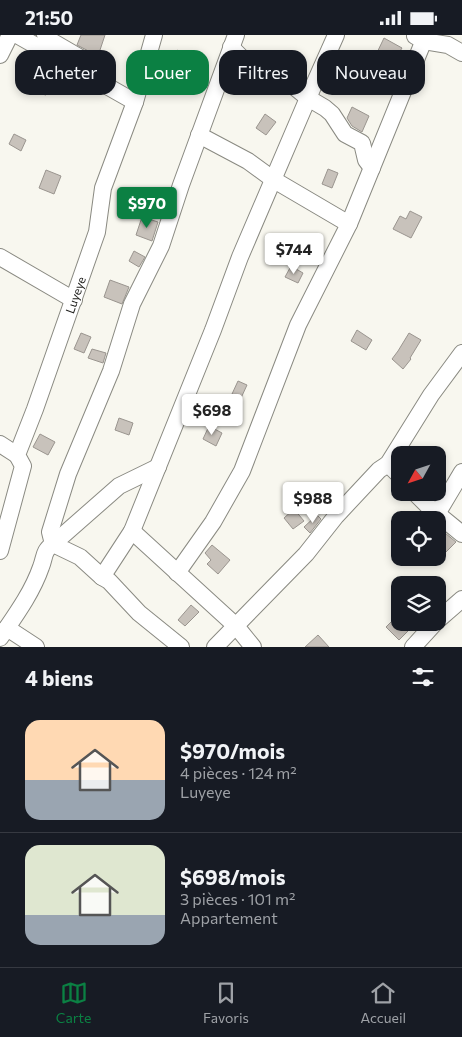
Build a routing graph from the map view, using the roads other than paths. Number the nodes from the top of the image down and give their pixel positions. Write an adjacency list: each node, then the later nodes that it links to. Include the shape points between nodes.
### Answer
1 (10, 35): 9 (street)
2 (17, 35): 10 (street)
3 (46, 35): 10 (street)
4 (154, 35): 10 (street, Luyeye)
5 (336, 35): 11 (street)
6 (421, 37): 8 (street); 13 (street)
7 (233, 41): 11 (street, via 244,60 275,71); 12 (street)
8 (462, 53)
9 (0, 55)
10 (136, 96): 17 (street, Luyeye, via 103,188 97,232)
11 (308, 97): 13 (street, via 332,114 345,134 362,143 366,160); 14 (street)
12 (199, 135): 14 (street, via 248,161); 31 (street, via 161,246 132,304 111,371 68,474 50,532)
13 (372, 168): 15 (street)
14 (274, 180): 15 (street); 22 (street, via 240,257)
15 (350, 224): 33 (street, via 298,325 242,471 213,522)
16 (0, 257): 17 (street)
17 (74, 300): 20 (street, Luyeye)
18 (462, 353): 21 (street)
19 (0, 444): 20 (street)
20 (17, 455): 32 (street, Luyeye, via 23,466)
21 (388, 464): 23 (street); 37 (street, via 378,470 306,554)
22 (158, 467): 29 (street); 31 (street, via 119,486)
23 (391, 467)
24 (462, 472): 27 (street)
25 (423, 501): 26 (street)
26 (434, 511)
27 (439, 511)
28 (446, 521): 30 (street)
29 (132, 531): 33 (street); 34 (street)
30 (462, 534)
31 (52, 544): 34 (street, via 80,557); 39 (street, via 46,548 28,596)
32 (0, 551)
33 (177, 573): 37 (street)
34 (102, 577): 41 (street)
35 (462, 599): 36 (street)
36 (446, 613)
37 (236, 626): 42 (street); 43 (street)
38 (427, 631): 44 (street)
39 (3, 633): 40 (street)
40 (36, 647)
41 (181, 647)
42 (215, 647)
43 (253, 647)
44 (413, 647)

